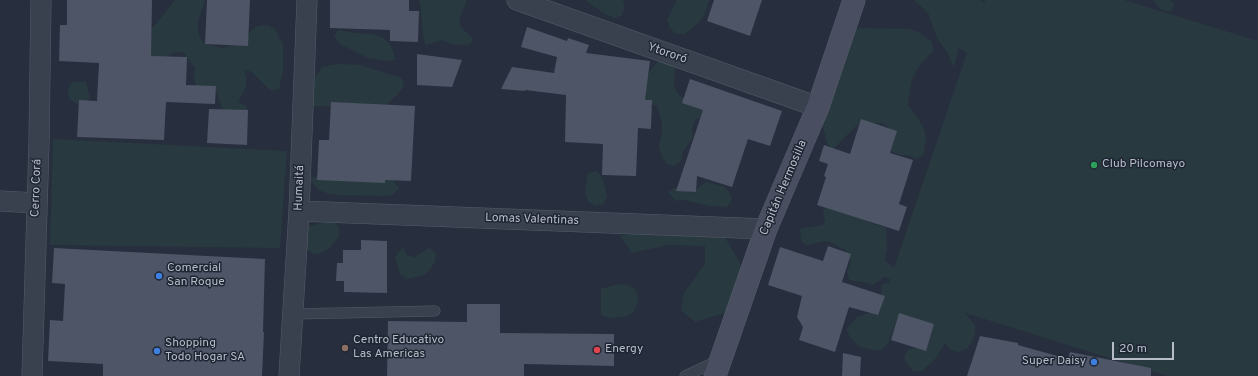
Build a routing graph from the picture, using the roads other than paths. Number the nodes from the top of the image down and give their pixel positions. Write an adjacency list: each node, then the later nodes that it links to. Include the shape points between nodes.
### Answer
1 (41, 0): 8 (street, Cerro Corá)
2 (307, 0): 9 (street, Humaitá)
3 (517, 0): 5 (street, Ytororó)
4 (854, 0): 6 (street, Capitán Hermosilla)
5 (558, 7): 6 (street, Ytororó)
6 (818, 107): 10 (street, Capitán Hermosilla)
7 (0, 201): 8 (street)
8 (37, 203): 14 (street, Cerro Corá)
9 (299, 211): 10 (street, Lomas Valentinas); 12 (street, Humaitá)
10 (766, 229): 13 (street, Capitán Hermosilla)
11 (435, 311): 12 (lane)
12 (292, 314): 15 (street, Humaitá)
13 (717, 368): 16 (lane)
14 (32, 376)
15 (289, 376)
16 (685, 376)

